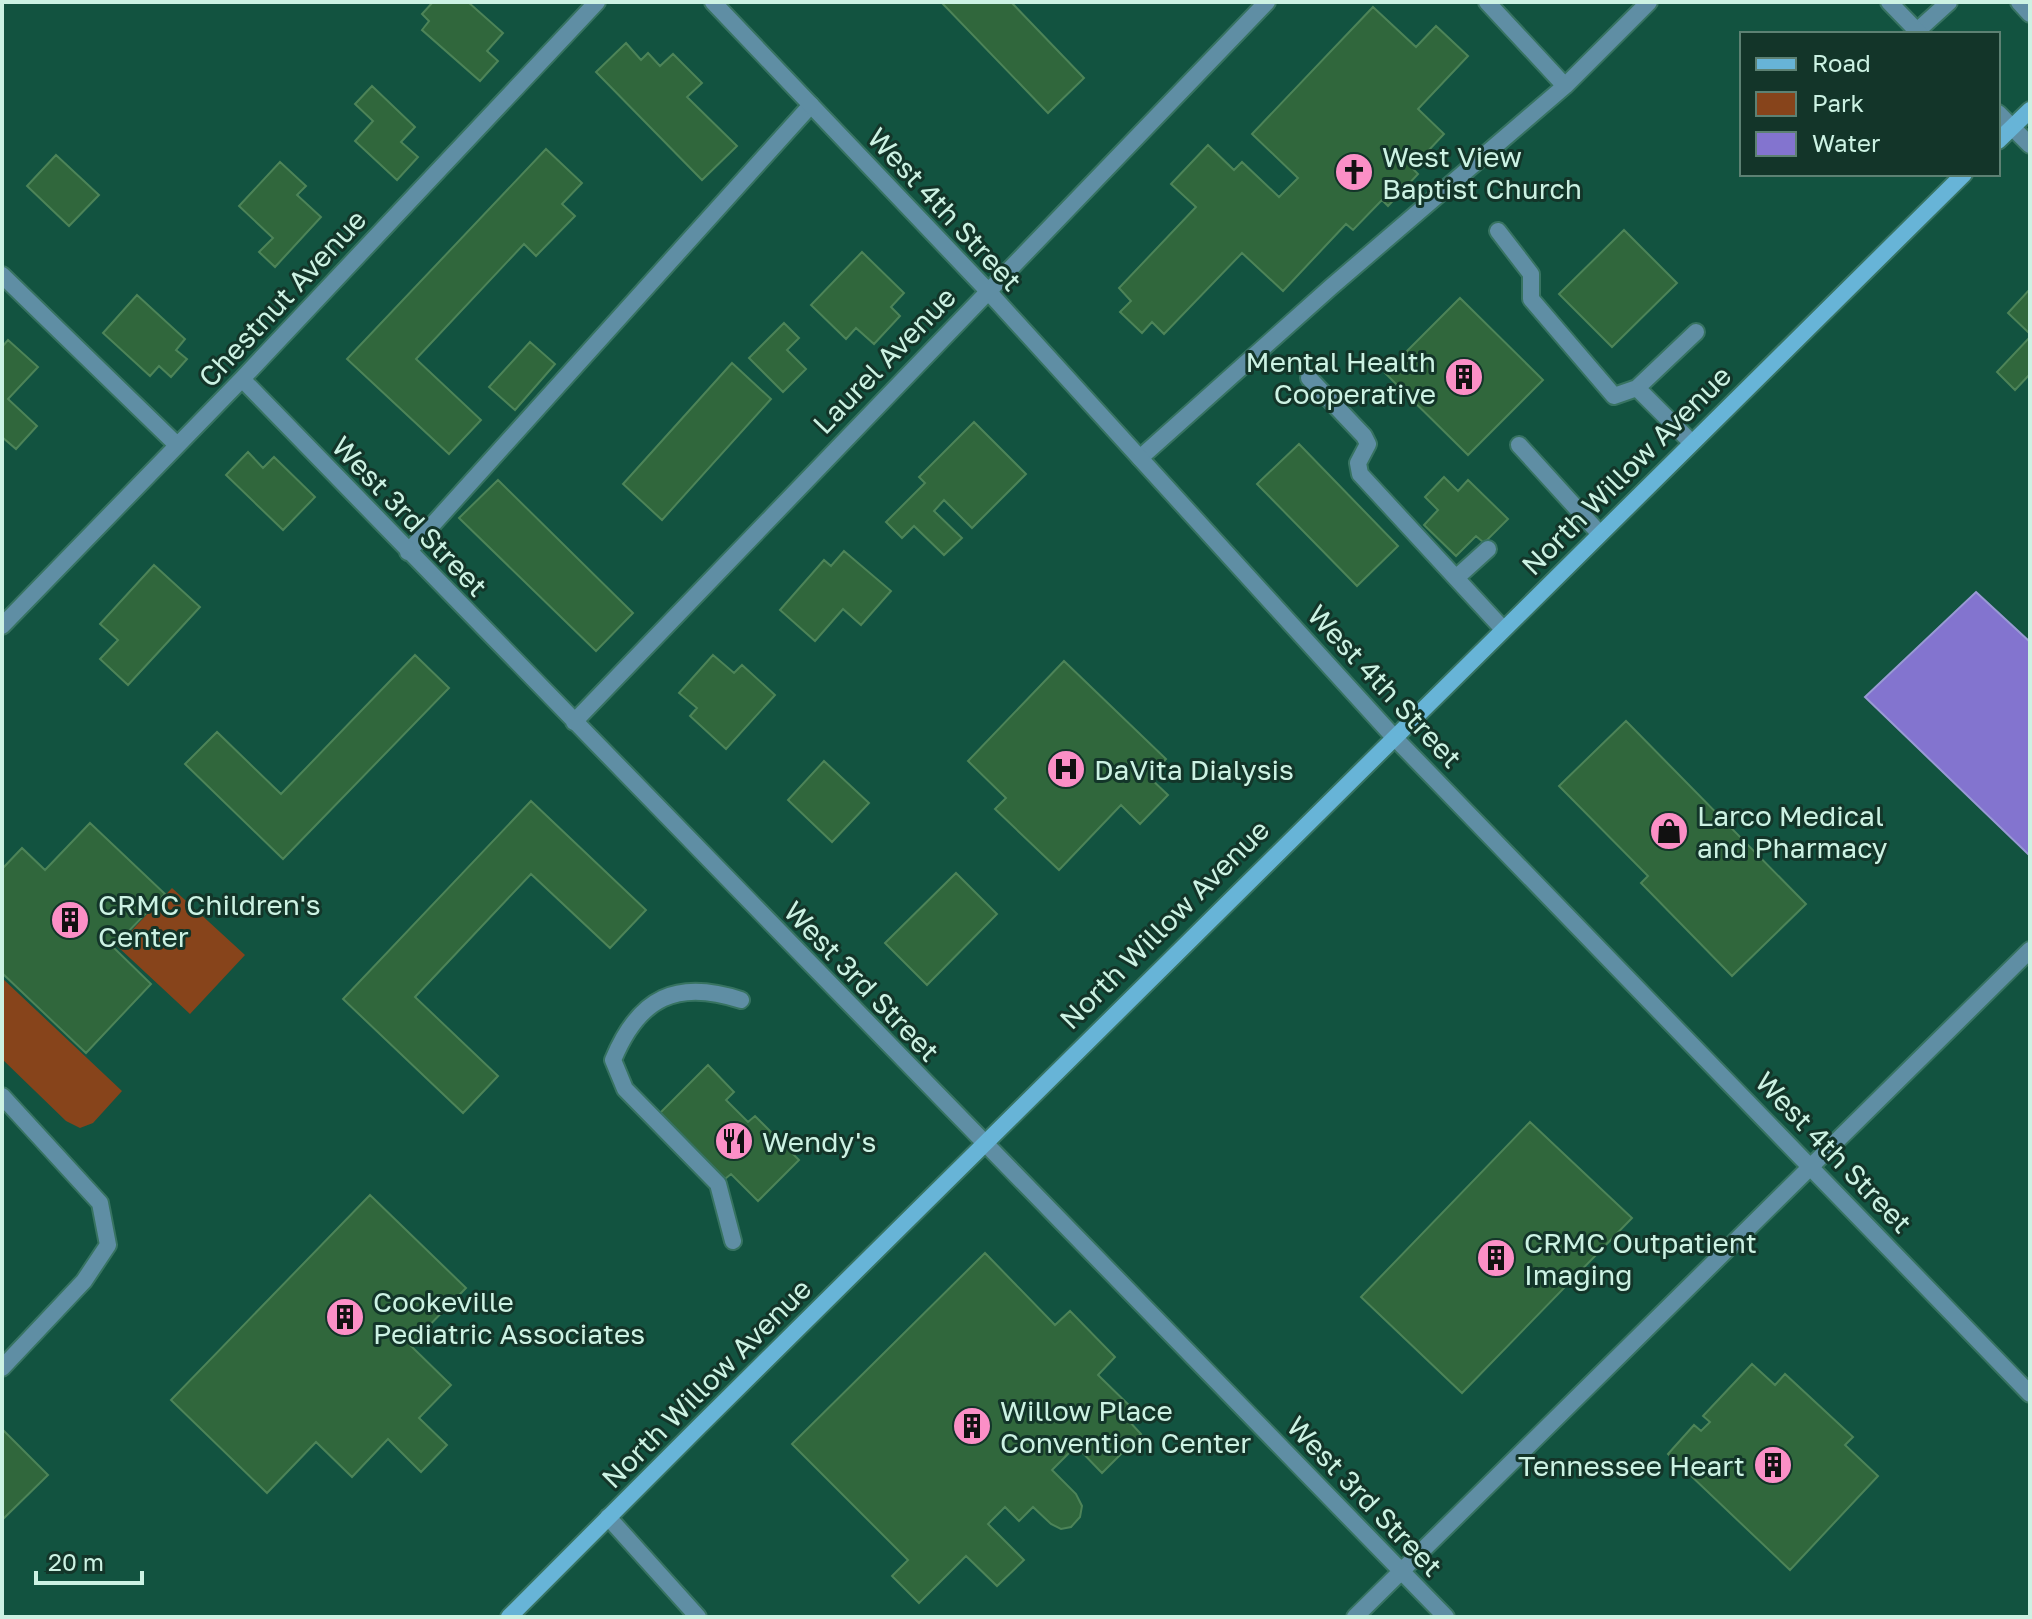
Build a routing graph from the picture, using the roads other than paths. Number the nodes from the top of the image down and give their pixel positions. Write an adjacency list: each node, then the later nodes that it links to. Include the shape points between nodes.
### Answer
1 (597, 2): 24 (street, Chestnut Avenue)
2 (713, 2): 12 (street, West 4th Street)
3 (1267, 2): 21 (street, Laurel Avenue)
4 (1487, 2): 11 (street)
5 (1649, 2): 11 (street)
6 (1889, 2): 10 (street)
7 (1949, 2): 10 (street)
8 (2019, 2): 9 (street)
9 (2030, 14)
10 (1918, 32)
11 (1565, 86): 29 (street)
12 (811, 105): 21 (street, West 4th Street); 32 (street)
13 (2030, 110): 15 (main road)
14 (2000, 115): 15 (street)
15 (2012, 127): 16 (main road); 17 (street)
16 (2000, 139)
17 (2030, 145)
18 (1962, 176): 26 (main road, North Willow Avenue)
19 (1498, 231): 25 (street, via 1531,274 1531,299 1614,396)
20 (2, 275): 27 (street)
21 (987, 290): 29 (street, West 4th Street); 36 (street, Laurel Avenue)
22 (1696, 332): 25 (street)
23 (1309, 378): 33 (street, via 1364,436 1368,444 1358,463 1360,474)
24 (242, 379): 27 (street, Chestnut Avenue); 32 (street, West 3rd Street)
25 (1637, 388): 26 (street)
26 (1691, 442): 30 (main road, North Willow Avenue)
27 (177, 445): 34 (street, Chestnut Avenue)
28 (1519, 445): 30 (street)
29 (1140, 458): 37 (street, West 4th Street)
30 (1599, 533): 35 (main road, North Willow Avenue)
31 (1488, 549): 33 (street)
32 (408, 552): 36 (street, West 3rd Street)
33 (1456, 578): 35 (street)
34 (2, 626)
35 (1502, 628): 37 (main road, North Willow Avenue)
36 (574, 722): 41 (street, West 3rd Street)
37 (1392, 735): 41 (main road, North Willow Avenue); 42 (street, West 4th Street)
38 (2030, 950): 42 (street)
39 (741, 1000): 43 (street, via 712,991 675,991 624,1033 613,1060 625,1089 718,1184)
40 (2, 1096): 44 (street, via 100,1203 108,1245 84,1281)
41 (982, 1141): 46 (main road, North Willow Avenue); 47 (street, West 3rd Street)
42 (1812, 1167): 45 (street, West 4th Street); 47 (street)
43 (733, 1241)
44 (2, 1368)
45 (2030, 1394)
46 (608, 1517): 48 (main road, North Willow Avenue); 49 (street)
47 (1401, 1571): 50 (street); 51 (street, West 3rd Street)
48 (509, 1617)
49 (698, 1617)
50 (1355, 1617)
51 (1446, 1617)

